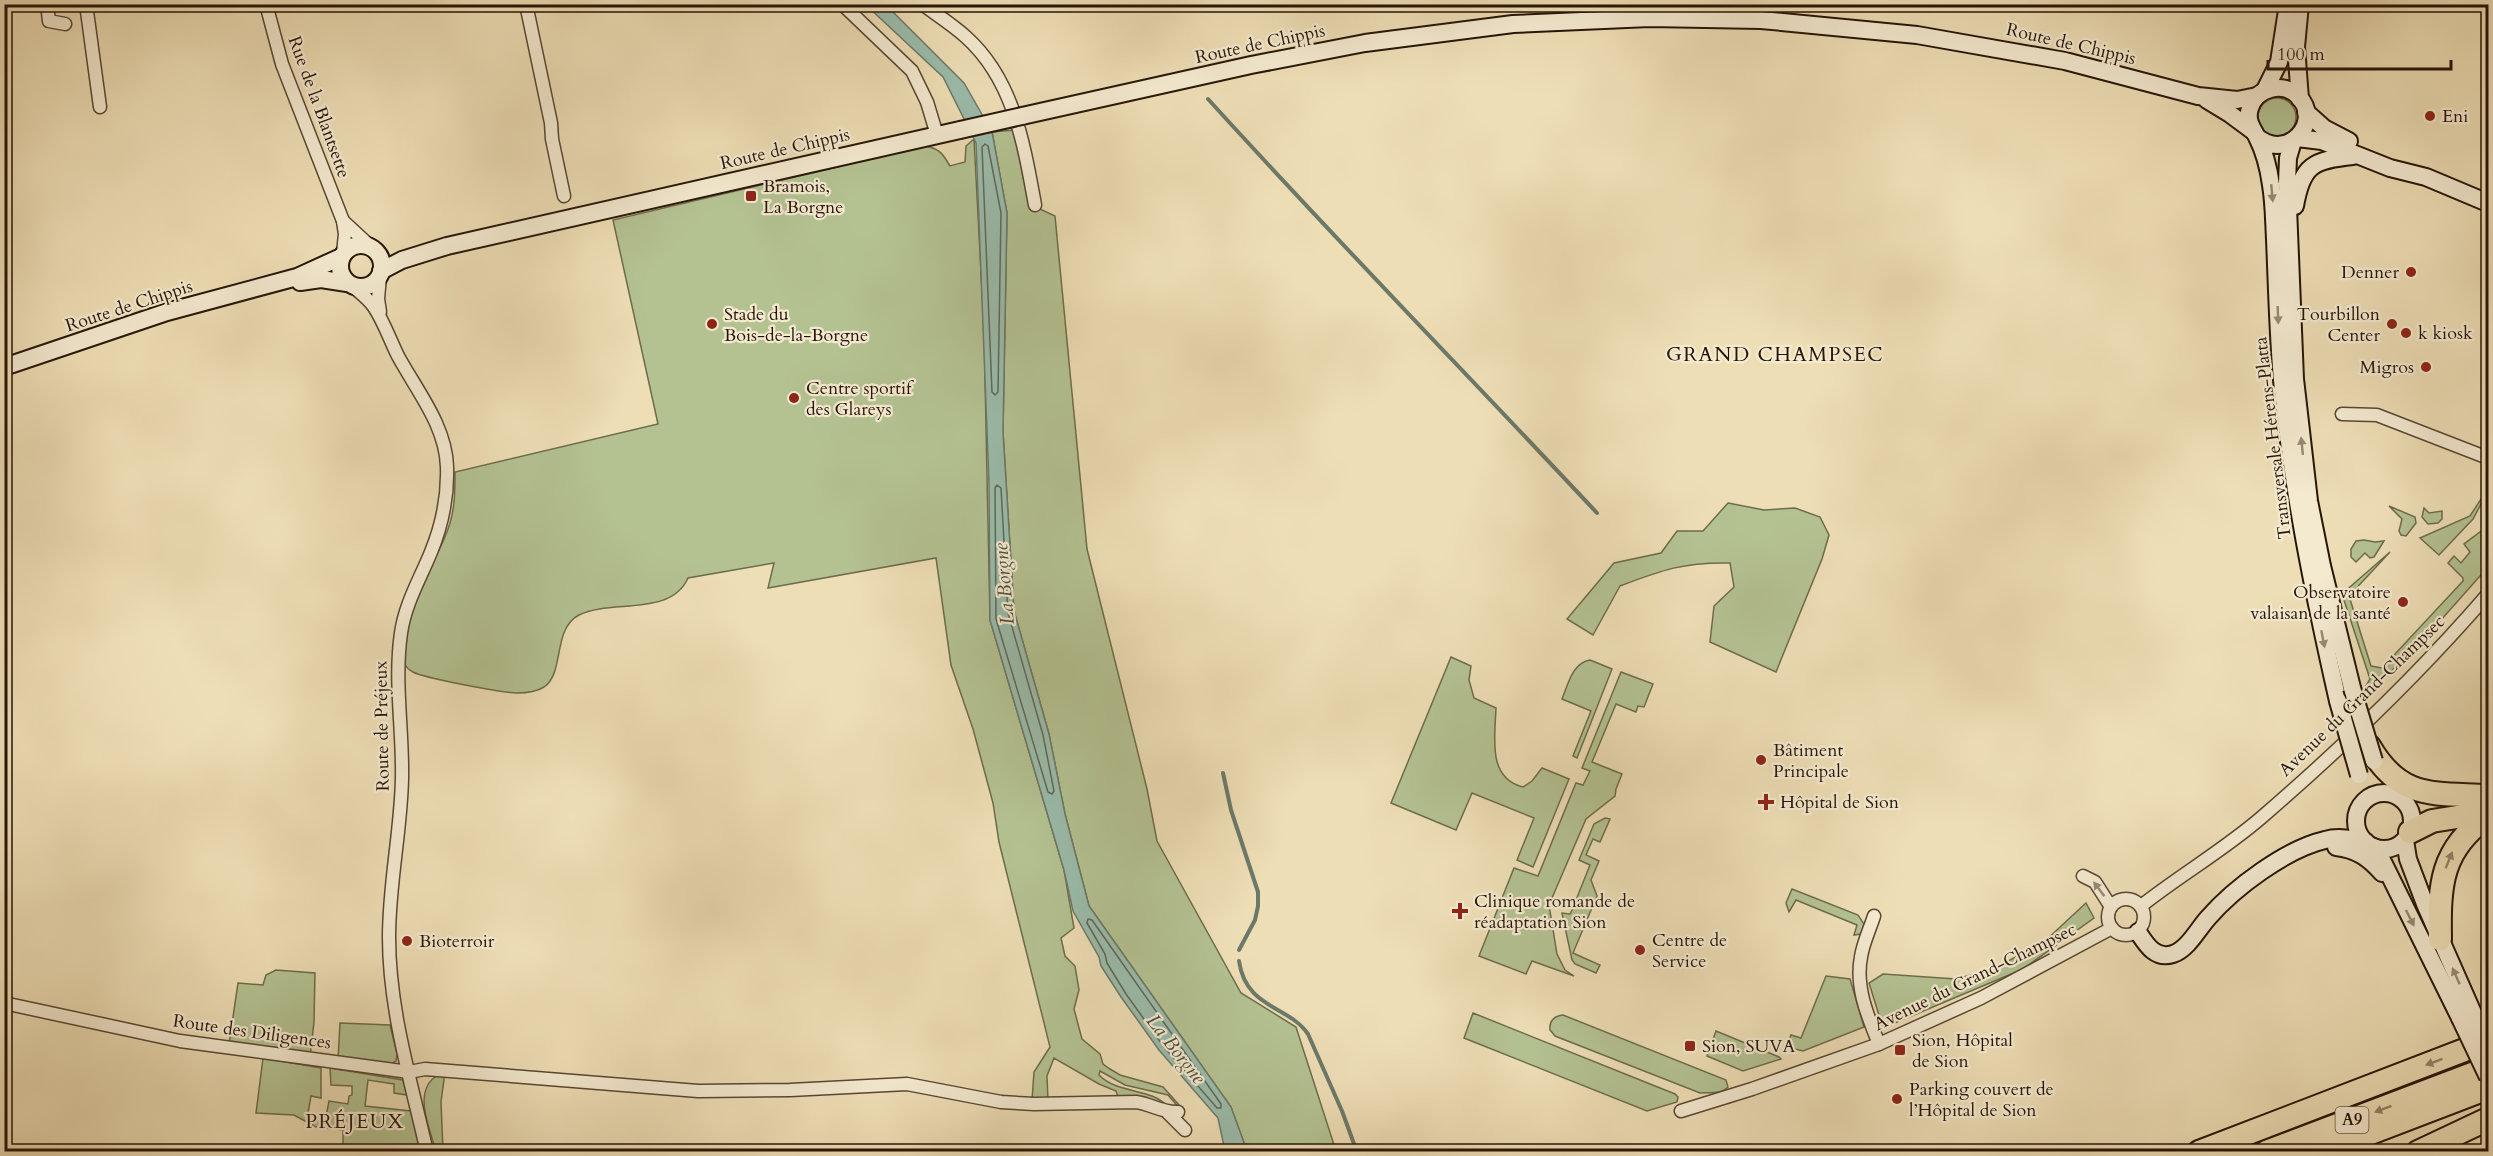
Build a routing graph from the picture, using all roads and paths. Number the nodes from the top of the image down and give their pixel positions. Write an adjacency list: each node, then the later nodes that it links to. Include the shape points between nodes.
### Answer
1 (47, 4): 9 (street, via 49,21)
2 (86, 4): 13 (street)
3 (266, 4): 22 (street, Rue de la Blantsette, via 282,64)
4 (526, 4): 19 (street)
5 (842, 4): 15 (street, via 912,71)
6 (922, 4): 21 (street, via 967,38 1000,80 1019,128)
7 (2288, 4): 10 (street, via 2279,62)
8 (2300, 4): 12 (street, via 2296,47)
9 (65, 24)
10 (2261, 93): 11 (street, Route de Chippis, via 2237,100); 12 (street, via 2282,88 2294,93); 14 (street, via 2249,113)
11 (2198, 96): 14 (street, Route de Chippis); 15 (street, Route de Chippis, bridge, via 2054,59 1917,34 1761,20 1612,18 1464,29 1365,43)
12 (2303, 105): 16 (street, via 2305,126); 18 (street, via 2330,132)
13 (100, 107)
14 (2255, 134): 16 (street, via 2274,145); 38 (street, Transversale Hérens-Platta, one-way to 38, bridge, via 2272,186 2279,339 2291,463 2322,634 2359,775)
15 (938, 135): 24 (street, Route de Chippis)
16 (2295, 139): 17 (street, via 2322,141); 23 (street, Transversale Hérens-Platta, via 2288,158)
17 (2356, 155): 18 (street); 23 (street, via 2314,164 2300,185)
18 (2426, 177): 20 (street)
19 (564, 196)
20 (2488, 203)
21 (1035, 205)
22 (343, 221): 25 (street, Rue de la Blantsette); 26 (street, Rue de la Blantsette)
23 (2291, 228): 35 (street, Transversale Hérens-Platta, one-way to 23, bridge, via 2352,688 2309,501 2295,380)
24 (447, 246): 25 (street, Route de Chippis, via 411,250); 27 (street, Route de Chippis, via 402,260)
25 (371, 247): 26 (street, Route de Chippis, via 354,245); 27 (street, via 381,258)
26 (342, 255): 28 (street, via 339,269); 29 (street, Route de Chippis, via 314,270)
27 (380, 274): 28 (street, Route de Chippis, via 368,286); 30 (street, Route de Préjeux)
28 (349, 284): 29 (street, Route de Chippis, via 321,279); 30 (street, Route de Préjeux, via 371,302)
29 (266, 286): 31 (street, Route de Chippis, via 167,312)
30 (381, 319): 57 (street, Route de Préjeux, via 434,419 447,466 440,523 406,609 398,656 402,782 389,940 393,1003)
31 (4, 367)
32 (2342, 414): 33 (street, via 2376,414)
33 (2488, 458)
34 (2488, 594): 46 (street, Avenue du Grand-Champsec, via 2383,706 2260,819)
35 (2373, 756): 36 (highway, via 2392,778 2416,790); 37 (street, Transversale Hérens-Platta)
36 (2488, 796): 37 (highway, via 2434,804)
37 (2398, 797): 38 (street, via 2377,794); 40 (street, via 2411,813)
38 (2360, 809): 41 (street); 42 (street, via 2357,827)
39 (2488, 814): 40 (highway, via 2432,820); 51 (highway, one-way to 39, via 2441,888 2448,862 2460,840)
40 (2408, 836): 42 (street, via 2390,849); 51 (street, via 2408,859)
41 (2327, 839): 42 (street, via 2353,839); 43 (street)
42 (2370, 845): 45 (street)
43 (2302, 849): 45 (street, via 2350,849 2370,860); 50 (street, via 2233,893 2177,952 2157,953)
44 (2083, 876): 47 (street, one-way to 44, via 2095,882)
45 (2395, 887): 53 (street, one-way to 53)
46 (2141, 906): 47 (street, via 2126,899); 50 (street, via 2145,916)
47 (2111, 907): 49 (street, via 2108,918)
48 (1874, 916): 55 (street, via 1861,956 1860,974 1864,1003)
49 (2112, 928): 50 (street, via 2121,935); 55 (street, Avenue du Grand-Champsec, via 1981,998)
50 (2138, 932)
51 (2440, 939): 53 (street, one-way to 51)
52 (4, 1003): 57 (street, Route des Diligences, via 180,1041)
53 (2467, 1015): 54 (street, bridge); 58 (street, bridge)
54 (2488, 1042): 64 (highway, one-way to 64)
55 (1879, 1044): 60 (street, Avenue du Grand-Champsec)
56 (2488, 1068): 65 (highway, A9, one-way to 65)
57 (409, 1072): 62 (street, Route des Diligences, via 425,1069 698,1091 907,1084 1001,1102 1149,1104 1173,1112); 63 (street, Route de Préjeux)
58 (2488, 1078)
59 (2488, 1088): 66 (highway, A9)
60 (1681, 1111)
61 (2488, 1119): 67 (highway)
62 (1185, 1130)
63 (427, 1152)
64 (2199, 1152)
65 (2266, 1152)
66 (2321, 1152)
67 (2418, 1152)

